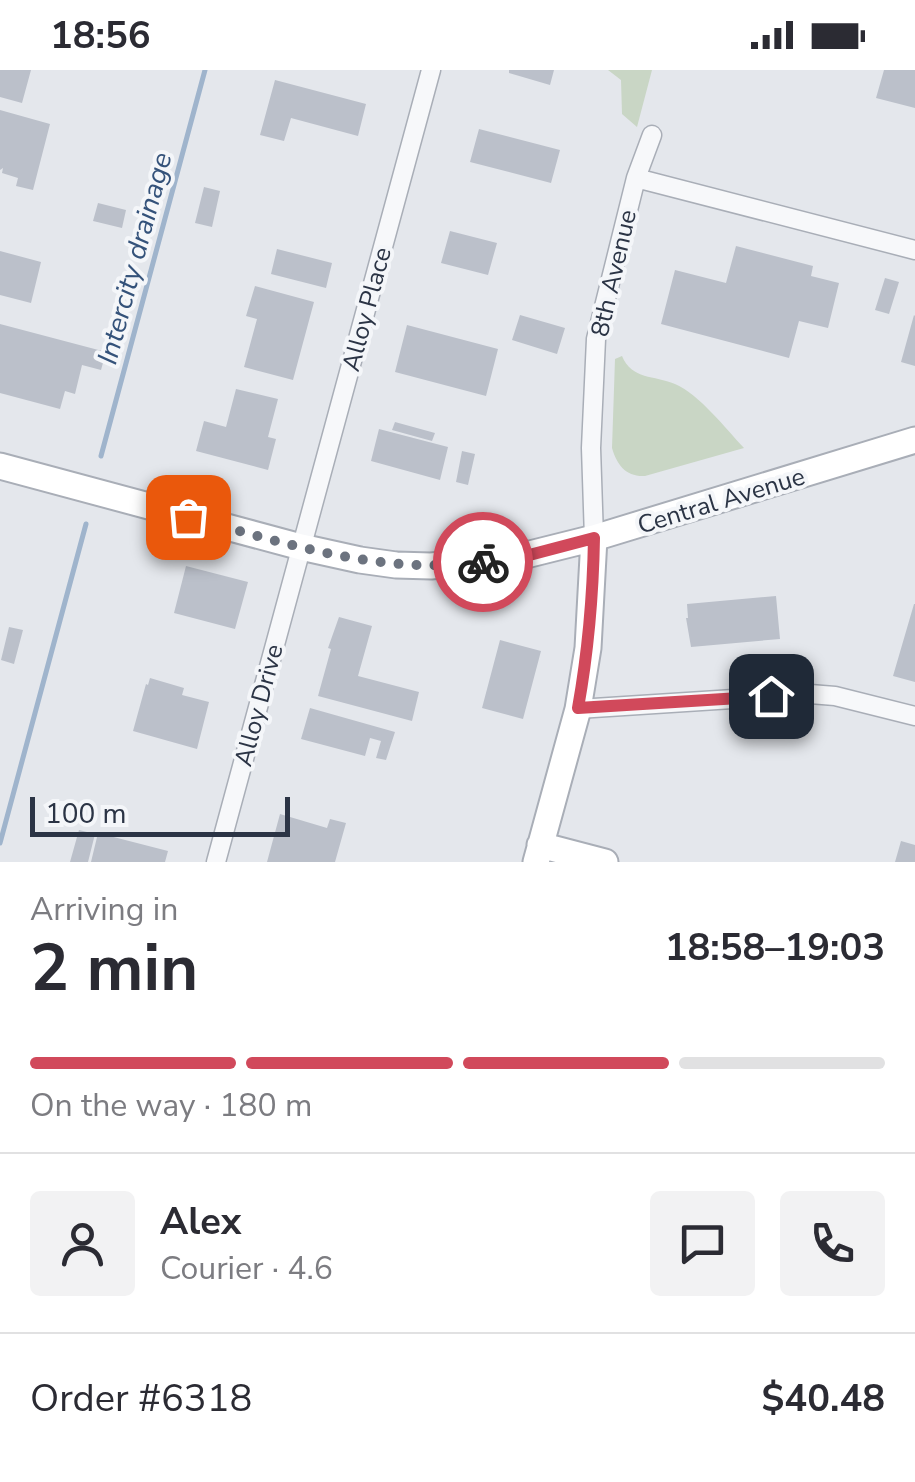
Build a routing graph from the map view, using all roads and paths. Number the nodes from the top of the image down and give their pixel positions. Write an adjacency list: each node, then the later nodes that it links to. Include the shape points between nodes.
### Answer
1 (431, 70): 8 (street, Alloy Place)
2 (652, 135): 3 (street)
3 (636, 178): 4 (street, 8th Avenue); 7 (street, 8th Avenue, via 596,339)
4 (915, 250)
5 (915, 440): 7 (main road, Central Avenue)
6 (0, 466): 8 (main road, Central Avenue)
7 (594, 538): 8 (main road, Central Avenue, via 518,558 431,566); 9 (main road)
8 (301, 547): 12 (street, Alloy Drive)
9 (578, 708): 10 (street, via 810,694); 11 (main road)
10 (915, 716)
11 (538, 854): 13 (main road)
12 (216, 862)
13 (605, 862)

